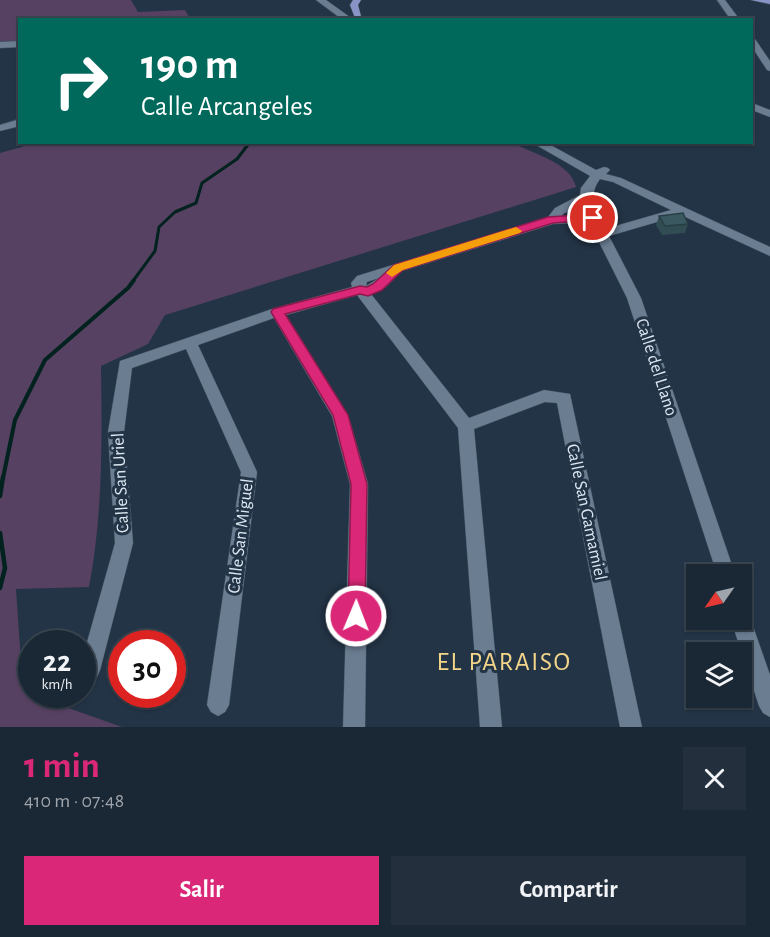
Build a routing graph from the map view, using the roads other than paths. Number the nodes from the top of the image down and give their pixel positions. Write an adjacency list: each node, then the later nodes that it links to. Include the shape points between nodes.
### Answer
1 (320, 0): 7 (street)
2 (337, 0): 8 (street)
3 (357, 0): 9 (main road)
4 (755, 0): 5 (main road)
5 (770, 1)
6 (726, 2): 10 (street)
7 (355, 18)
8 (356, 18)
9 (357, 18)
10 (735, 18)
11 (753, 42): 16 (street)
12 (18, 44): 13 (street)
13 (0, 45)
14 (18, 51): 15 (street)
15 (0, 52)
16 (770, 68)
17 (753, 106): 18 (street)
18 (770, 114)
19 (18, 116): 20 (street)
20 (0, 120)
21 (18, 123): 22 (street)
22 (0, 128)
23 (540, 144): 25 (street)
24 (558, 144): 25 (street)
25 (601, 172): 26 (street, via 587,188); 27 (street)
26 (586, 197): 28 (street, Calle del Llano); 29 (street, via 559,211)
27 (681, 210): 30 (street); 31 (street)
28 (593, 218): 29 (street); 30 (street, Calle del Llano)
29 (552, 220): 32 (street, via 398,267 374,290)
30 (602, 234): 36 (street, Calle del Llano, via 634,298)
31 (770, 252)
32 (360, 290): 33 (street); 35 (street)
33 (277, 312): 34 (street); 41 (street, via 340,415 359,484)
34 (190, 343): 38 (street, Calle San Uriel, via 125,365 116,432 124,543); 39 (street, Calle San Miguel, via 249,472)
35 (466, 426): 42 (street); 43 (street, Calle San Gamamiel, via 544,396 564,398)
36 (723, 564)
37 (745, 630): 40 (street)
38 (96, 648)
39 (218, 705)
40 (770, 706)
41 (354, 727)
42 (491, 727)
43 (631, 727)

